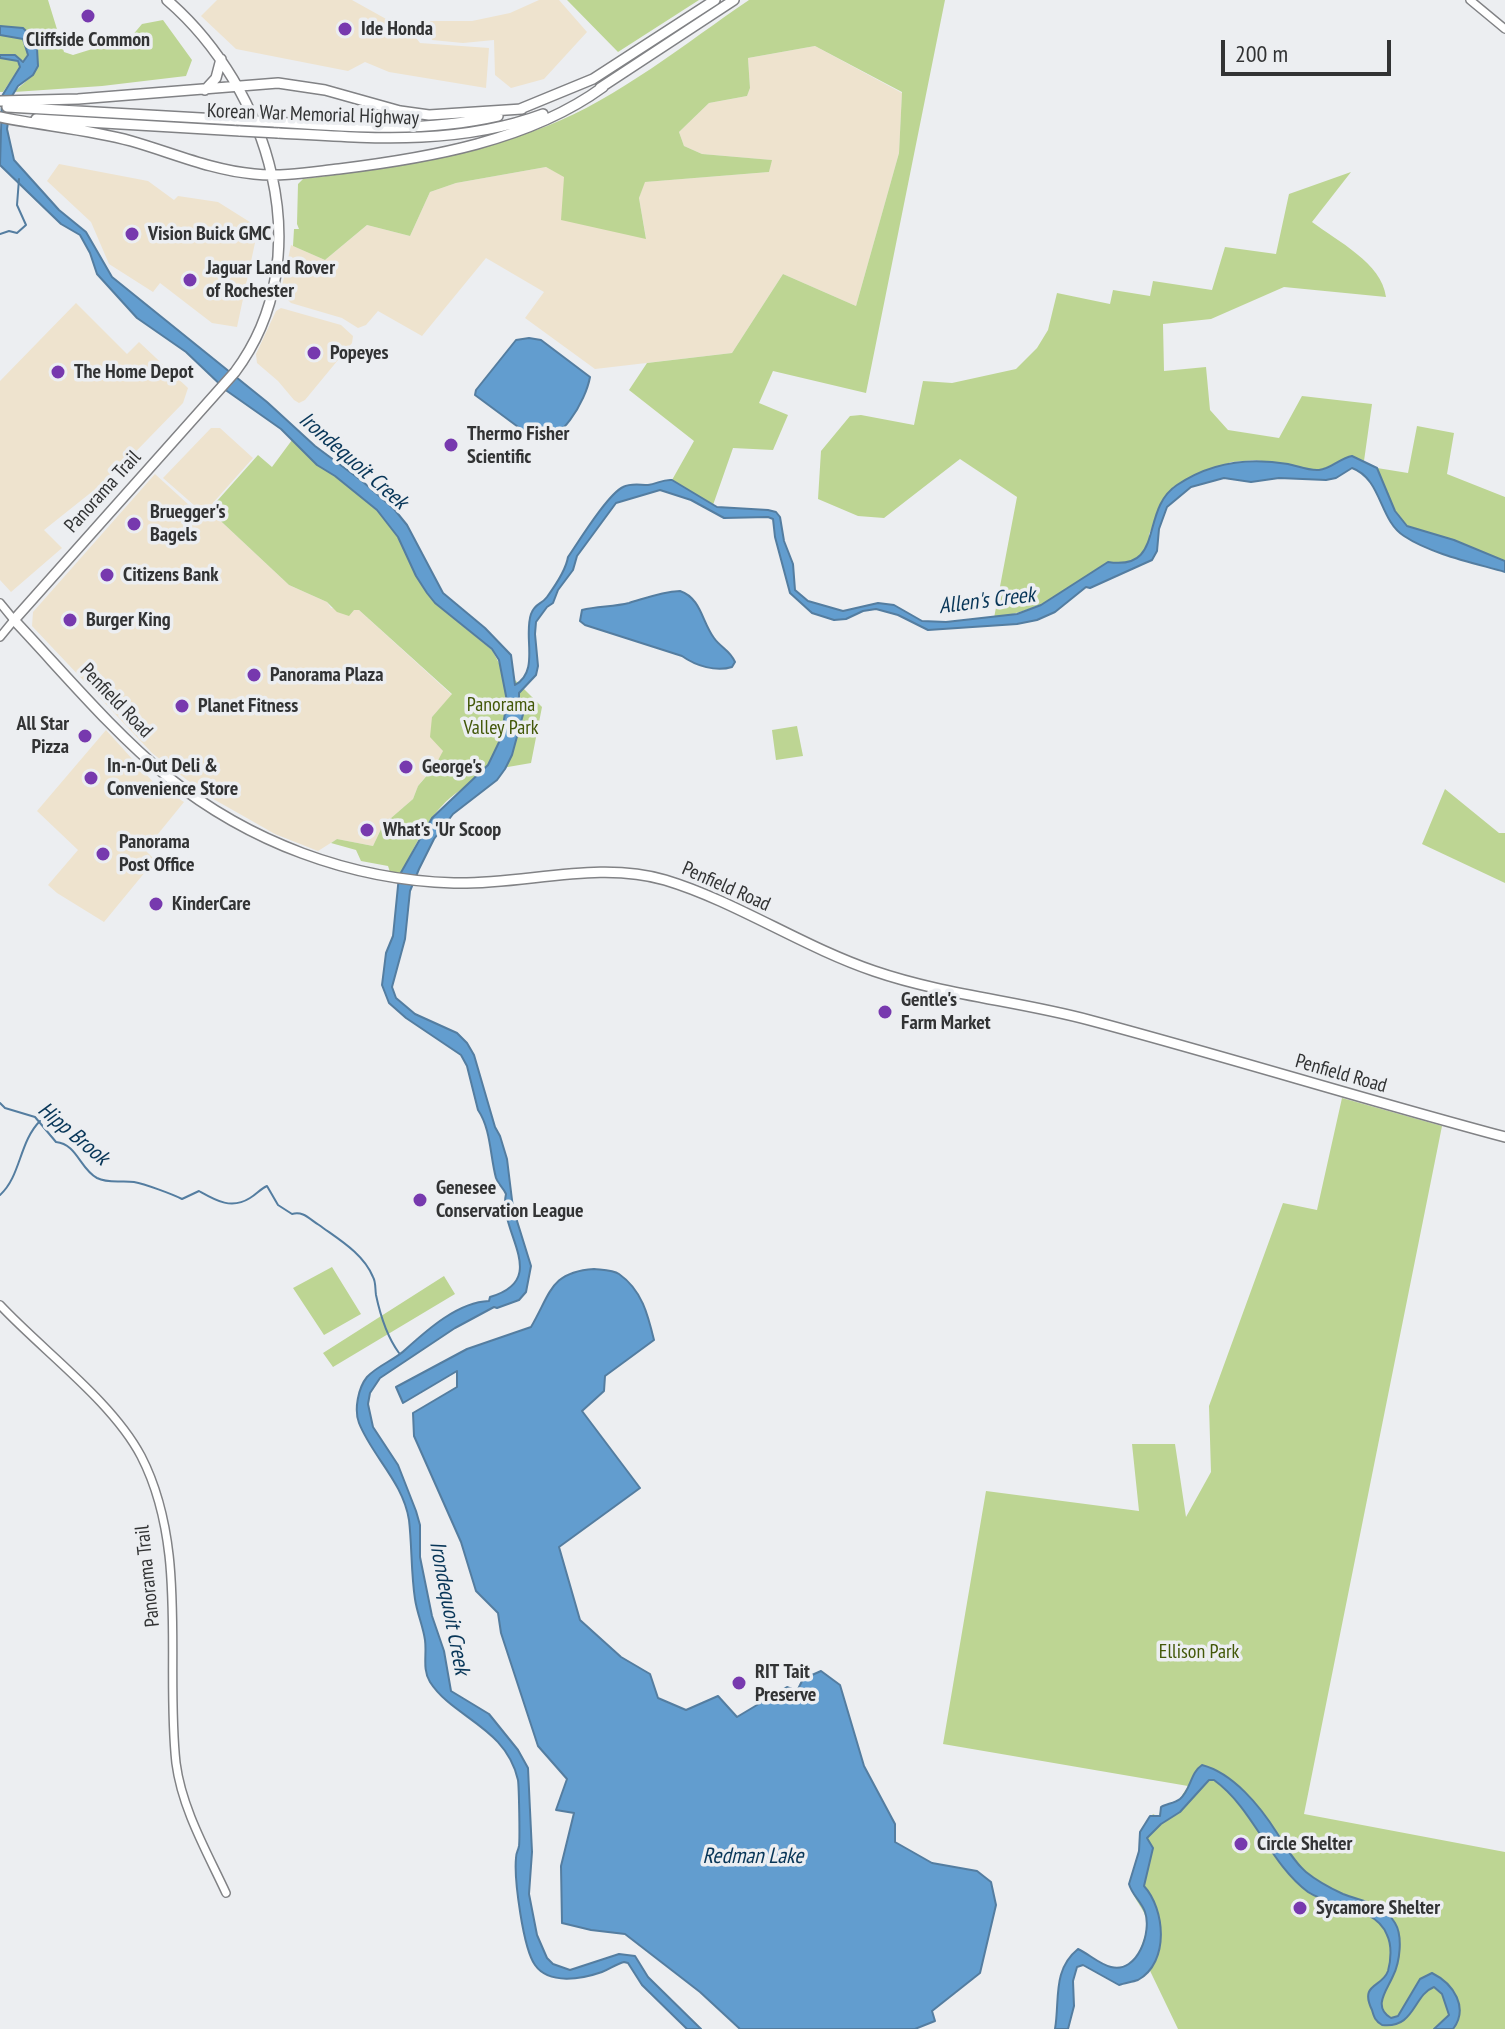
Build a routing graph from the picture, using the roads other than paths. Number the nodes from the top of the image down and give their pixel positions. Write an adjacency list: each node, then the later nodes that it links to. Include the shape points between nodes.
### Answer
1 (167, 0): 6 (main road, Panorama Trail)
2 (715, 0): 11 (main road, Korean War Memorial Highway, via 593,79)
3 (734, 0): 8 (main road, Korean War Memorial Highway)
4 (1470, 0): 5 (street)
5 (1505, 29)
6 (221, 59): 7 (main road, Panorama Trail); 9 (main road, via 216,78)
7 (238, 86): 9 (main road); 11 (main road, via 296,84 429,115); 14 (main road, Panorama Trail)
8 (603, 87): 12 (main road, Korean War Memorial Highway, bridge, via 502,126 388,139); 14 (main road, via 553,116 468,145 377,164)
9 (205, 90): 12 (main road)
10 (0, 104): 12 (main road)
11 (522, 109): 12 (main road, Korean War Memorial Highway, bridge, via 466,123 410,128)
12 (25, 112): 13 (main road); 14 (main road, via 213,168)
13 (0, 117)
14 (272, 175): 16 (main road, Panorama Trail, via 279,241 260,330 235,372)
15 (0, 603): 16 (street, Penfield Road)
16 (14, 620): 17 (street, Panorama Trail); 18 (main road, Penfield Road, via 132,744 189,792 278,844 329,862 431,882 607,873 664,880 902,980 1060,1012)
17 (0, 637)
18 (1505, 1137)
19 (0, 1305): 20 (street, Panorama Trail, via 125,1431 147,1469 170,1577 177,1766 187,1805)
20 (226, 1893)

